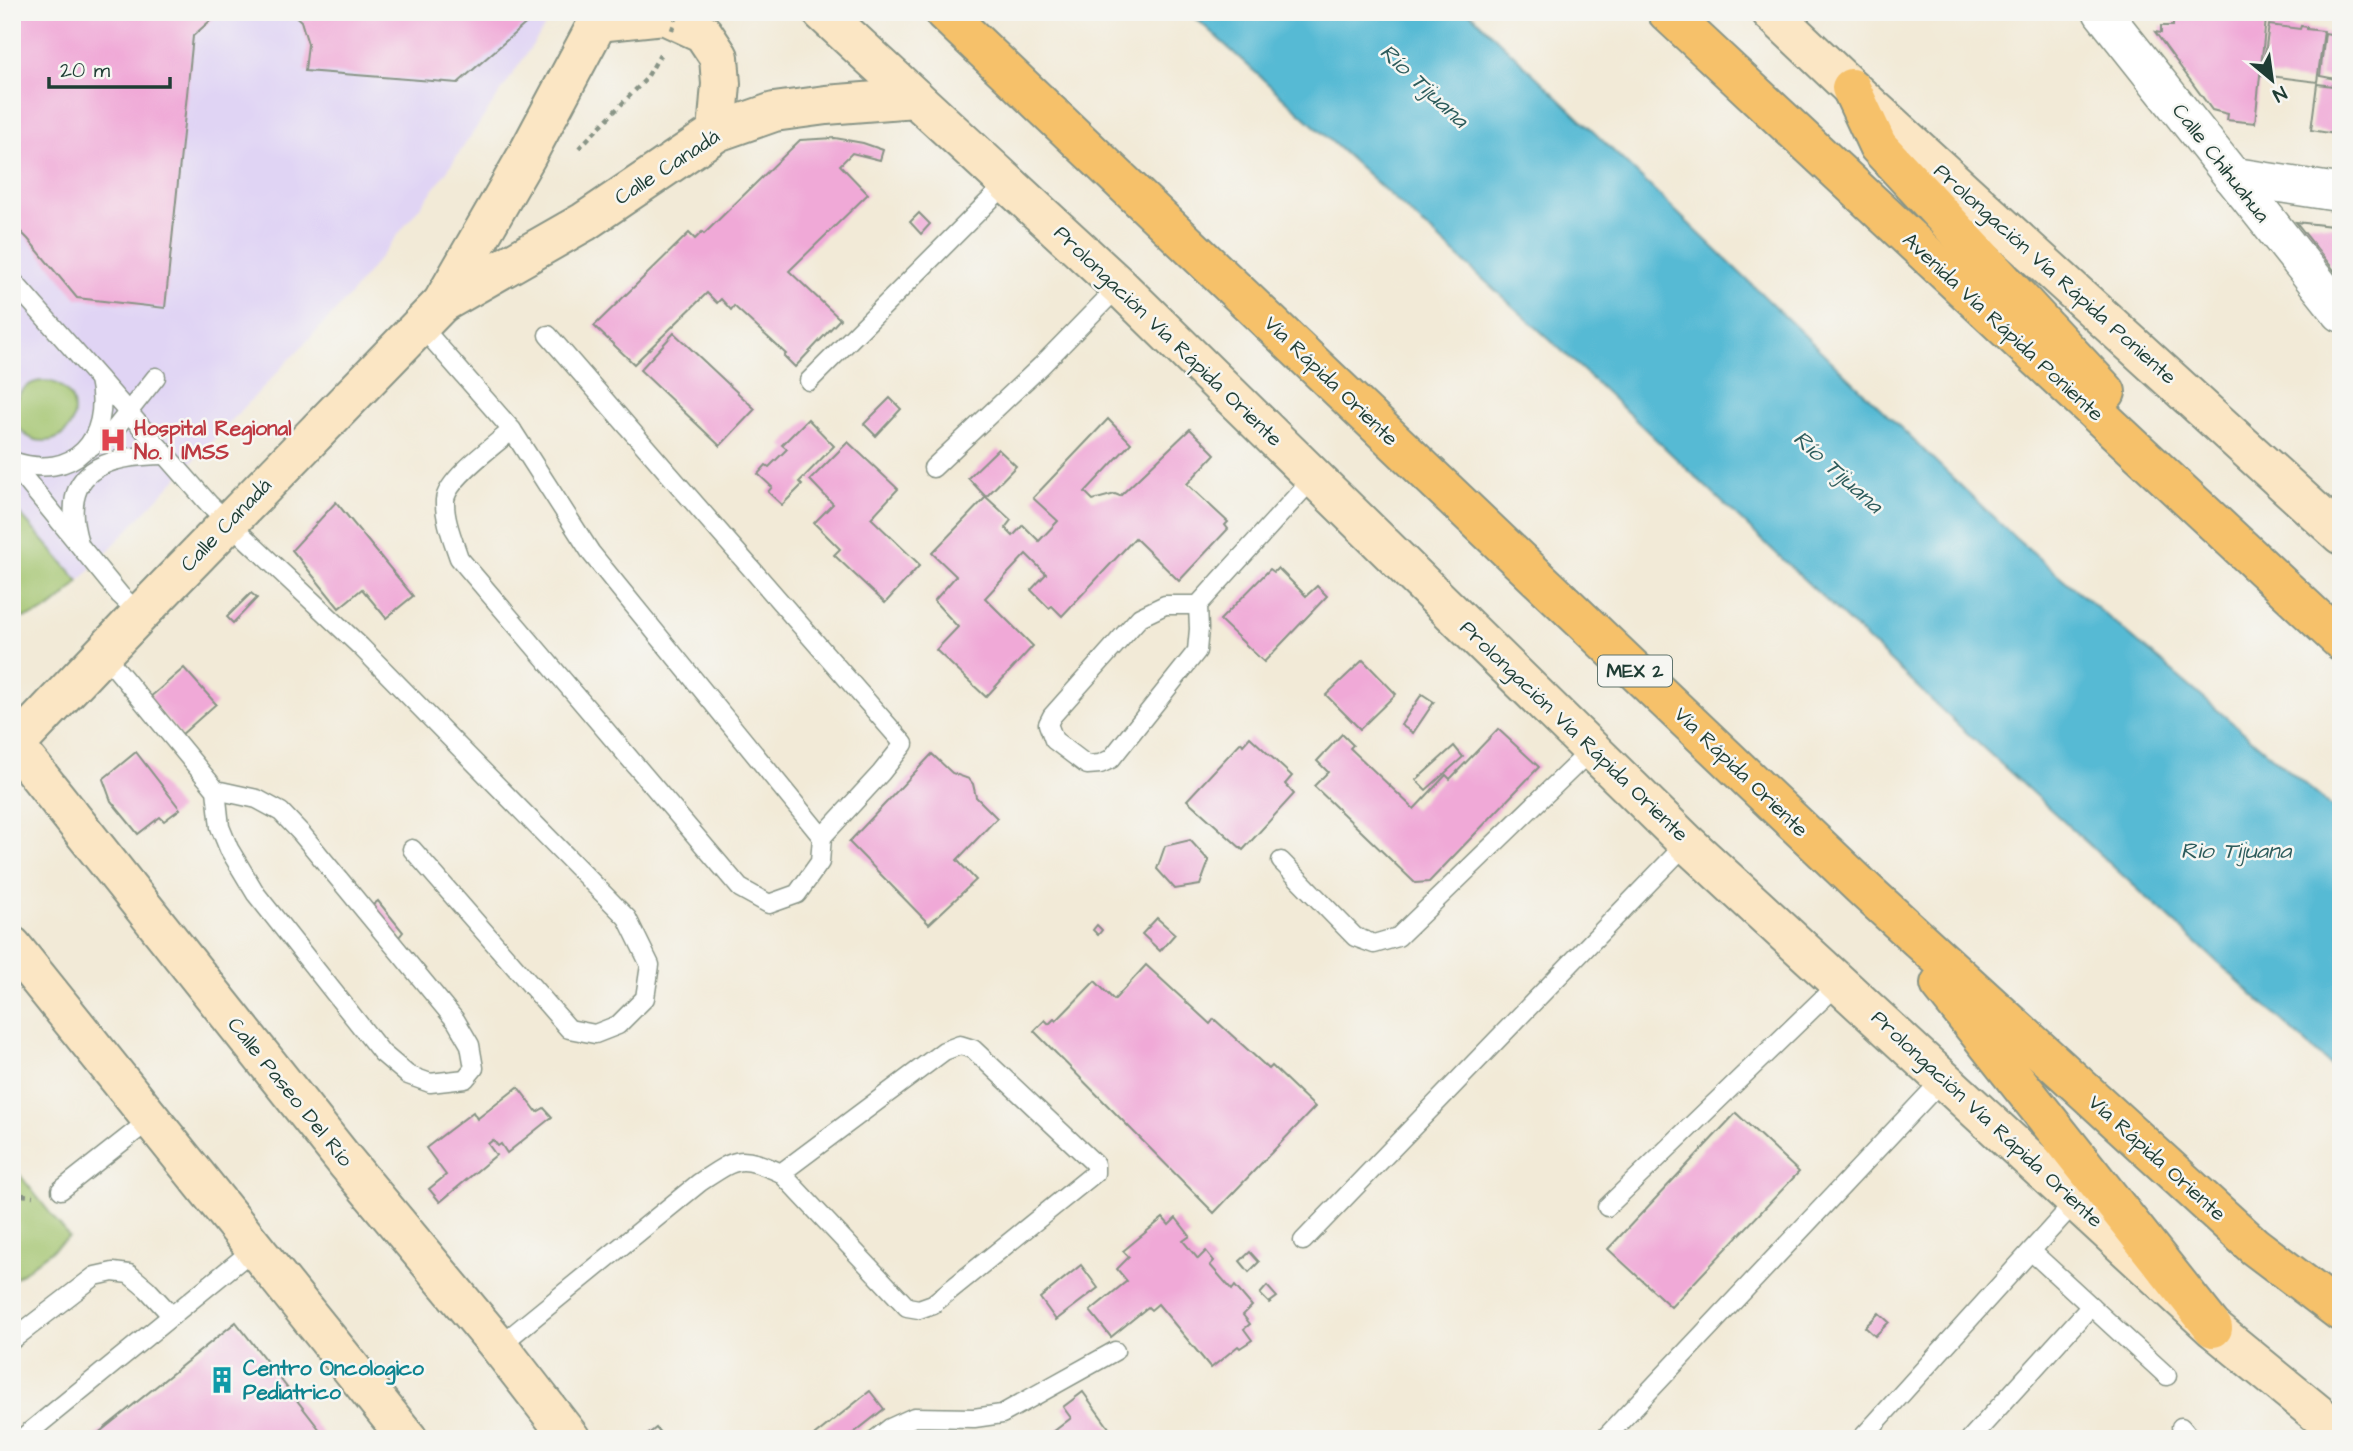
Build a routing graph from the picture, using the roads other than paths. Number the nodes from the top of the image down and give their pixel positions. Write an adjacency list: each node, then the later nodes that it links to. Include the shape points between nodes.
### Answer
1 (822, 12): 8 (main road, Prolongación Vía Rápida Oriente)
2 (944, 12): 43 (highway, Vía Rápida Oriente / MEX 2)
3 (1667, 12): 28 (highway, Avenida Vía Rápida Poniente)
4 (1771, 12): 7 (main road, Prolongación Vía Rápida Poniente)
5 (2102, 12): 10 (street, Calle Chihuahua)
6 (599, 17): 9 (main road, via 664,15 703,33 719,57); 16 (main road, Calle Canadá, via 526,158)
7 (1851, 88): 28 (highway, via 1878,146 2157,447); 30 (main road, Prolongación Vía Rápida Poniente)
8 (915, 98): 9 (main road, Calle Canadá, via 775,112); 11 (main road, Prolongación Vía Rápida Oriente)
9 (717, 132): 16 (main road, Calle Canadá, via 584,222)
10 (2232, 176): 12 (street); 15 (street, Calle Chihuahua)
11 (1007, 183): 14 (main road, Prolongación Vía Rápida Oriente); 20 (lane)
12 (2341, 193)
13 (12, 280): 19 (lane)
14 (1119, 286): 26 (lane); 27 (main road, Prolongación Vía Rápida Oriente)
15 (2341, 313)
16 (431, 314): 22 (lane); 29 (main road, Calle Canadá)
17 (548, 335): 39 (lane, via 904,744)
18 (156, 377): 21 (lane)
19 (99, 379): 21 (lane); 23 (lane, via 102,416)
20 (809, 381)
21 (128, 412): 23 (lane, via 114,430); 24 (lane)
22 (512, 430): 39 (lane, via 591,552); 39 (lane, via 454,481 445,498 459,558 740,888 769,904 797,894 820,862)
23 (84, 452): 25 (lane, via 51,466)
24 (167, 455): 29 (lane); 31 (lane, via 107,462 88,471 76,490 74,508)
25 (12, 462): 31 (lane)
26 (933, 468)
27 (1314, 477): 32 (lane); 37 (main road, Prolongación Vía Rápida Oriente)
28 (2173, 487): 34 (highway, Avenida Vía Rápida Poniente)
29 (229, 522): 33 (main road, Calle Canadá); 41 (lane, via 361,647 627,918 649,965 645,998 618,1025 596,1034 569,1029)
30 (2341, 535)
31 (80, 546): 33 (lane)
32 (1198, 605): 32 (lane, via 1197,651 1111,759 1087,765 1055,740 1048,724 1052,716 1140,617 1165,605)
33 (140, 614): 35 (main road, Calle Canadá)
34 (2341, 641)
35 (103, 653): 36 (main road, Calle Canadá); 38 (lane)
36 (13, 746): 60 (main road, Calle Paseo Del Río)
37 (1592, 749): 40 (main road, Prolongación Vía Rápida Oriente); 42 (lane, via 1398,937 1374,944 1355,937)
38 (216, 790): 38 (lane, via 220,827 256,894 382,1053 408,1075 430,1083 465,1079 474,1068 470,1045 456,1021 301,833 281,812 257,799)
39 (822, 837)
40 (1687, 843): 45 (main road, Prolongación Vía Rápida Oriente); 52 (lane)
41 (412, 849)
42 (1280, 861)
43 (1867, 892): 56 (highway, Vía Rápida Oriente / MEX 2, via 2254,1246); 58 (highway)
44 (12, 946): 47 (main road)
45 (1839, 983): 46 (main road, Prolongación Vía Rápida Oriente); 51 (lane)
46 (1943, 1079): 50 (main road, Prolongación Vía Rápida Oriente); 68 (lane)
47 (151, 1119): 49 (lane); 53 (main road)
48 (781, 1173): 48 (lane, via 944,1051 960,1045 973,1049 1095,1164 1095,1173 933,1304 919,1309 907,1307); 60 (lane, via 760,1164 733,1161 699,1183)
49 (61, 1190)
50 (2076, 1201): 54 (lane); 58 (main road, Prolongación Vía Rápida Oriente)
51 (1607, 1207)
52 (1303, 1241)
53 (256, 1248): 57 (lane); 65 (main road)
54 (2031, 1251): 55 (lane); 69 (lane)
55 (2091, 1306): 62 (lane); 70 (lane)
56 (2341, 1312)
57 (172, 1316): 59 (lane, via 130,1275 113,1272 95,1276); 64 (lane)
58 (2213, 1328): 63 (main road, Prolongación Vía Rápida Oriente)
59 (12, 1340)
60 (499, 1346): 66 (main road, Calle Paseo Del Río)
61 (1115, 1351): 67 (lane, via 1002,1414 974,1419 914,1417)
62 (2167, 1376)
63 (2337, 1433)
64 (21, 1439)
65 (408, 1439)
66 (571, 1439)
67 (877, 1439)
68 (1604, 1439)
69 (1861, 1439)
70 (1970, 1439)

